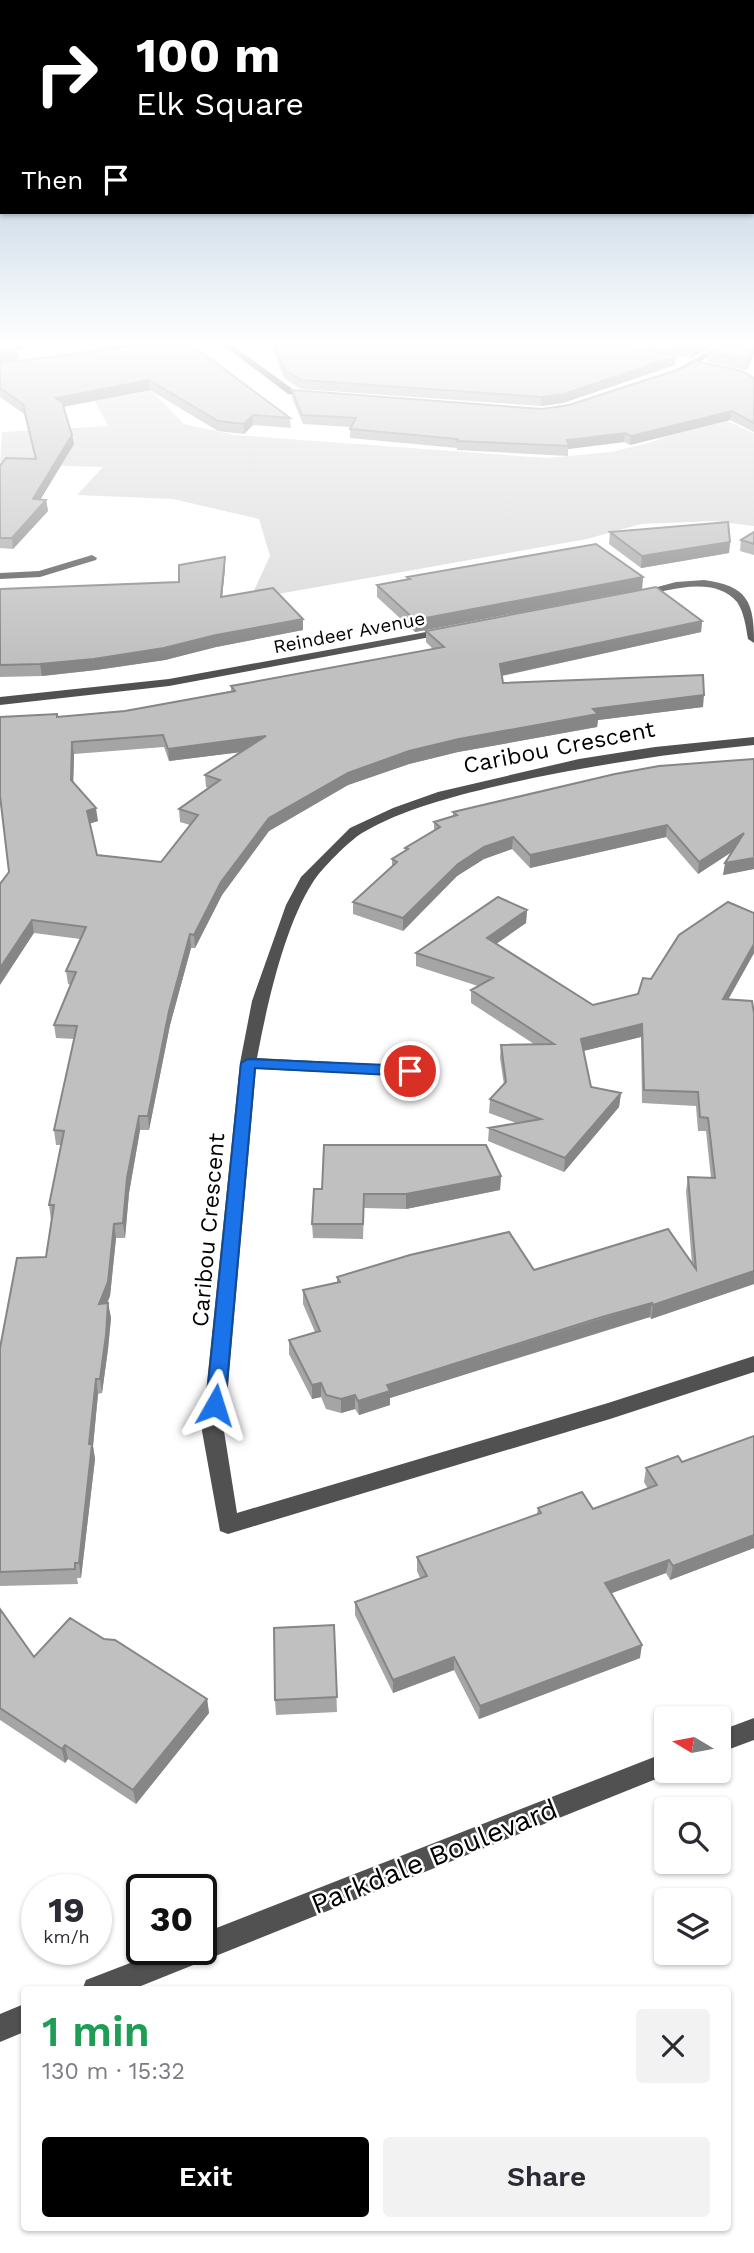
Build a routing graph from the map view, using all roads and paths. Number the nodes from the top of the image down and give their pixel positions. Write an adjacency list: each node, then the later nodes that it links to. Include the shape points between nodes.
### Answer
1 (92, 558): 2 (street, via 40,574)
2 (0, 576)
3 (624, 596): 5 (street, via 695,584 722,587 739,598)
4 (464, 628): 6 (street, Reindeer Avenue, via 178,683)
5 (754, 639)
6 (0, 701)
7 (754, 741): 8 (street, Caribou Crescent, via 567,766 443,795 355,831 308,877 293,905 260,1001)
8 (248, 1063): 9 (street); 10 (street, Caribou Crescent, via 213,1431 228,1525)
9 (410, 1071)
10 (754, 1364)
11 (754, 1729): 12 (street)
12 (732, 1737)
13 (654, 1768): 14 (street, Parkdale Boulevard)
14 (217, 1942)
15 (159, 1965): 16 (street, Parkdale Boulevard)
16 (106, 1986)
17 (21, 2019): 18 (street)
18 (0, 2028)

